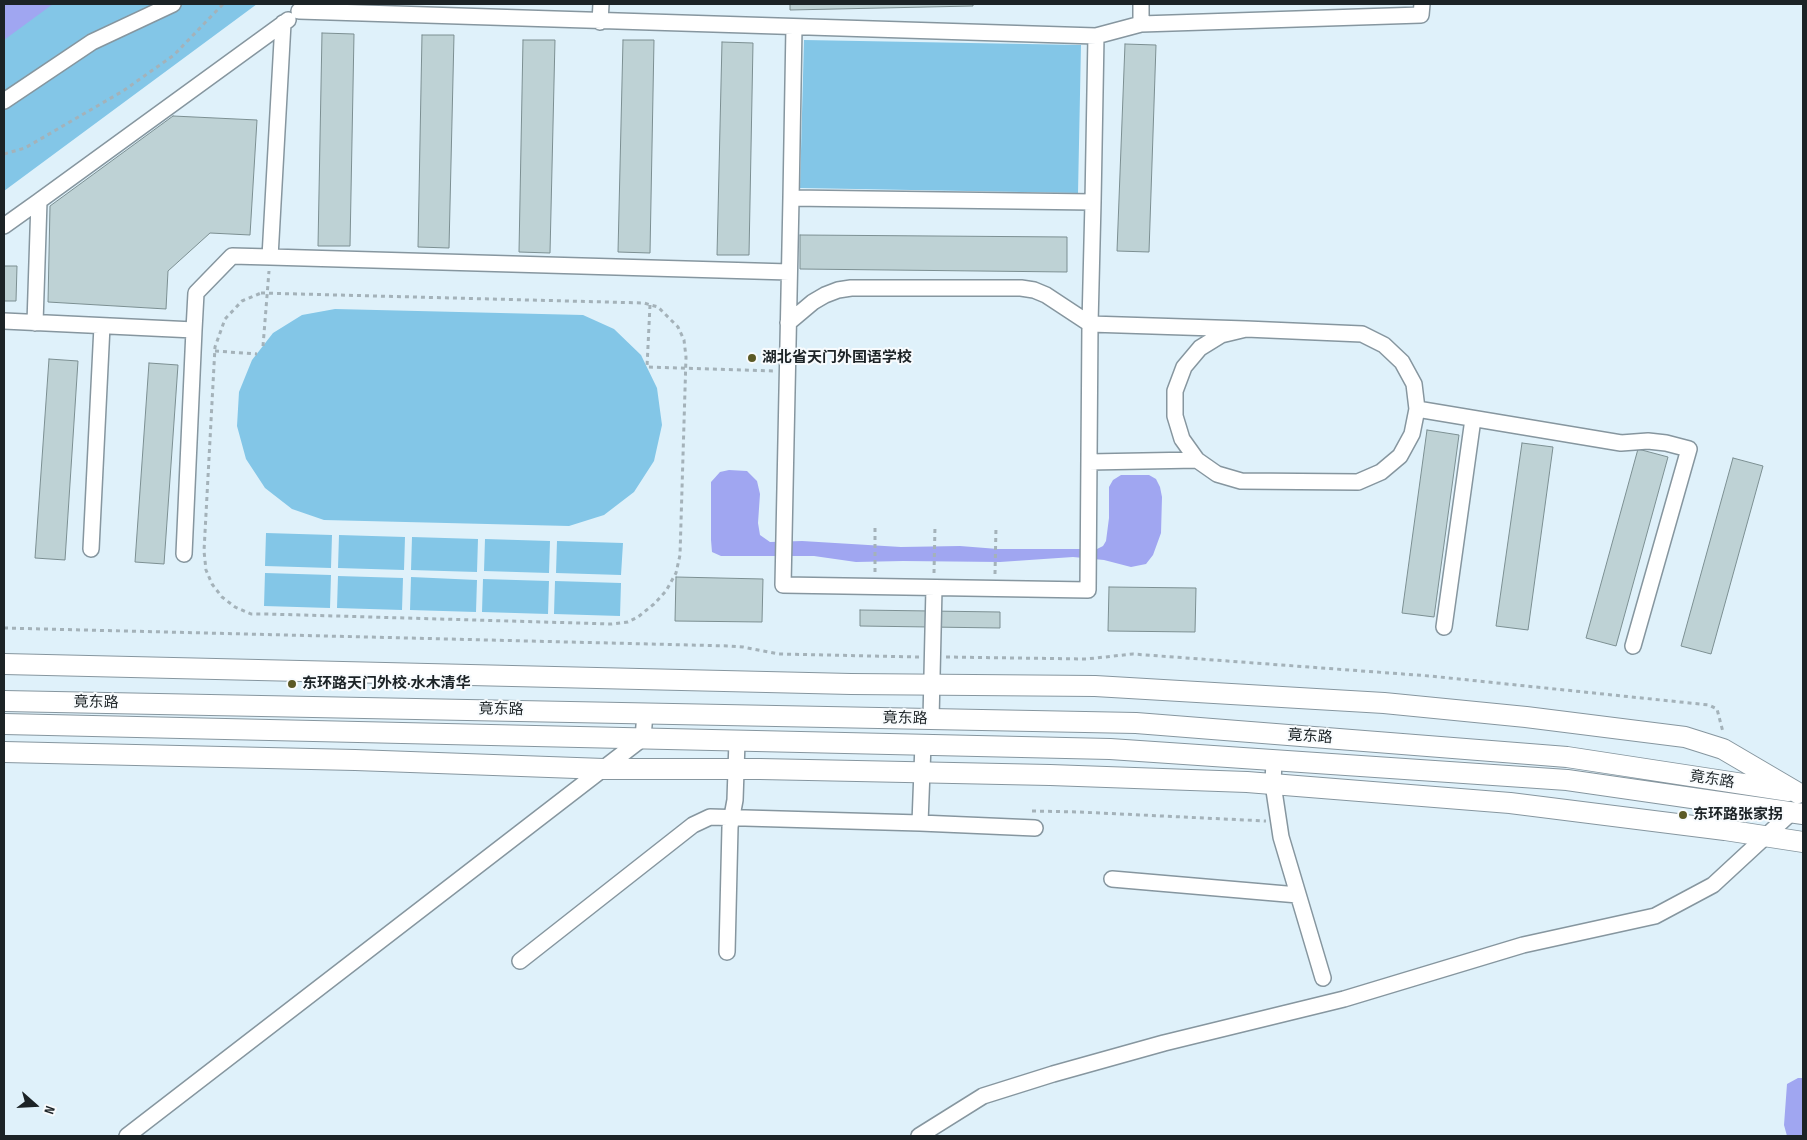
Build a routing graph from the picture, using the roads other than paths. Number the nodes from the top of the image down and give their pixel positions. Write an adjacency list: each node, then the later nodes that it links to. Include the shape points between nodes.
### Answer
1 (173, 4): 13 (street, via 92,42)
2 (601, 4): 8 (street)
3 (1141, 4): 10 (street)
4 (1422, 4): 7 (street, via 1421,15)
5 (304, 8): 6 (street); 9 (street)
6 (501, 11): 8 (street)
7 (1317, 11): 10 (street)
8 (600, 22): 11 (street)
9 (283, 23): 15 (street); 18 (street)
10 (1141, 24): 12 (street)
11 (794, 27): 12 (street); 14 (street)
12 (1096, 36): 16 (street)
13 (4, 101)
14 (791, 198): 16 (street); 19 (street)
15 (39, 201): 17 (street); 21 (street)
16 (1093, 202): 23 (street)
17 (4, 226)
18 (270, 258): 19 (street); 26 (street, via 232,256 196,293)
19 (789, 272): 22 (street)
20 (4, 321): 21 (street)
21 (35, 323): 24 (street)
22 (788, 323): 23 (street, via 813,302 844,289 1002,288 1027,289 1046,295); 33 (street, via 784,585)
23 (1090, 324): 25 (street); 30 (street)
24 (102, 326): 26 (street); 31 (street)
25 (1246, 329): 27 (street, via 1362,334 1384,345 1402,362 1414,384); 29 (street, via 1222,335 1200,348 1184,367 1175,391 1175,416 1182,440)
26 (194, 330): 32 (street)
27 (1417, 409): 28 (street); 29 (street, via 1412,434 1400,456 1381,472 1358,482 1241,481 1217,474)
28 (1473, 418): 34 (street); 35 (street, via 1621,443 1648,441 1689,449)
29 (1197, 460): 30 (street)
30 (1089, 462): 33 (street, via 1088,590)
31 (91, 549)
32 (184, 554)
33 (934, 588): 37 (street)
34 (1444, 627)
35 (1633, 646)
36 (4, 664): 37 (main road)
37 (932, 685): 40 (street); 51 (main road, via 1095,686 1384,703 1670,734 1708,743 1728,752)
38 (4, 701): 39 (main road, 竟东路)
39 (645, 713): 40 (main road, 竟东路); 42 (street)
40 (931, 719): 51 (main road, 竟东路, via 1136,723 1567,757)
41 (4, 724): 42 (main road, 竟东路)
42 (643, 738): 43 (main road, 竟东路); 47 (street)
43 (737, 740): 44 (main road, 竟东路); 48 (street)
44 (923, 744): 46 (main road, 竟东路, via 1110,749); 49 (street)
45 (4, 752): 47 (main road)
46 (1274, 760): 50 (street); 52 (main road, 竟东路, via 1567,780)
47 (604, 769): 48 (main road); 63 (street)
48 (736, 769): 49 (main road); 53 (street)
49 (922, 772): 50 (main road); 54 (street)
50 (1273, 784): 56 (main road, via 1510,803); 59 (street, via 1281,837)
51 (1800, 793)
52 (1798, 813): 56 (street)
53 (731, 818): 54 (street); 60 (street); 61 (street, via 710,818 692,825)
54 (920, 823): 55 (street)
55 (1034, 828)
56 (1766, 836): 57 (main road); 64 (street, via 1713,885 1655,916 1523,945 1344,999 1053,1074 983,1096)
57 (1803, 842)
58 (1112, 879): 59 (street)
59 (1298, 894): 62 (street)
60 (727, 952)
61 (520, 961)
62 (1323, 978)
63 (127, 1136)
64 (919, 1136)

